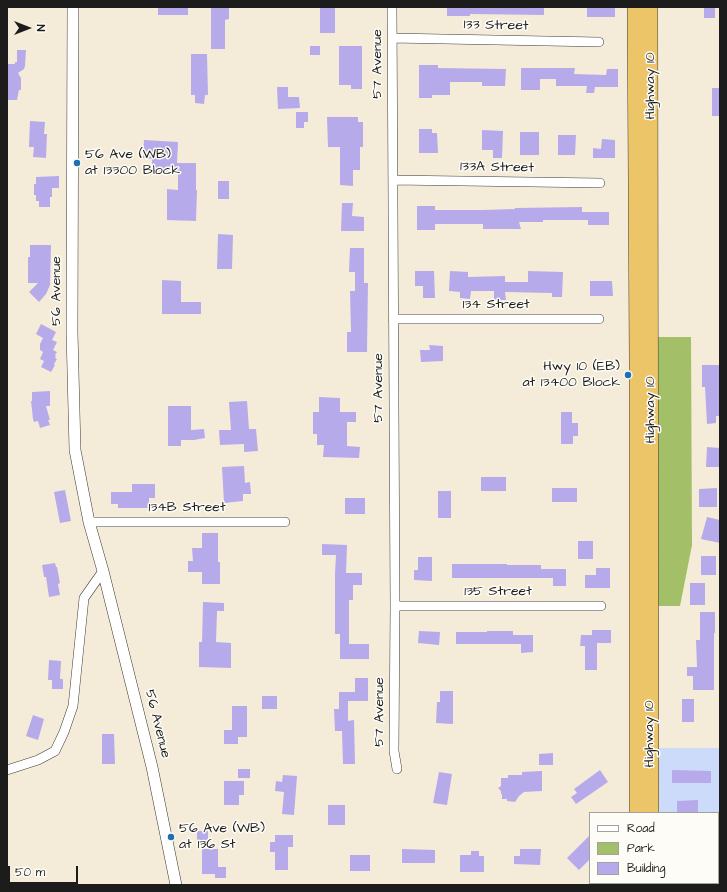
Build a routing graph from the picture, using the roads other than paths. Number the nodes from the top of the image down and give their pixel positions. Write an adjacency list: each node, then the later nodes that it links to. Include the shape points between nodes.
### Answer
1 (73, 7): 11 (street, 56 Avenue, via 72,332 75,450)
2 (392, 7): 5 (street, 57 Avenue)
3 (636, 7): 16 (highway, Highway 10)
4 (650, 7): 21 (highway, Highway 10)
5 (392, 38): 6 (street, 133 Street); 7 (street, 57 Avenue)
6 (599, 42)
7 (393, 180): 8 (street, 133A Street); 9 (street, 57 Avenue)
8 (600, 183)
9 (393, 319): 10 (street, 134 Street); 14 (street, 57 Avenue)
10 (599, 319)
11 (89, 522): 12 (street, 134B Street); 13 (street, 56 Avenue)
12 (285, 522)
13 (103, 571): 18 (street, via 84,598 73,706 55,751 38,760); 22 (street, 56 Avenue, via 152,767)
14 (395, 606): 15 (street, 135 Street); 17 (street, 57 Avenue, via 394,751)
15 (601, 606)
16 (637, 756): 19 (highway, via 631,772); 20 (highway, Highway 10)
17 (397, 769)
18 (7, 770)
19 (630, 812)
20 (637, 812)
21 (651, 812)
22 (176, 885)

